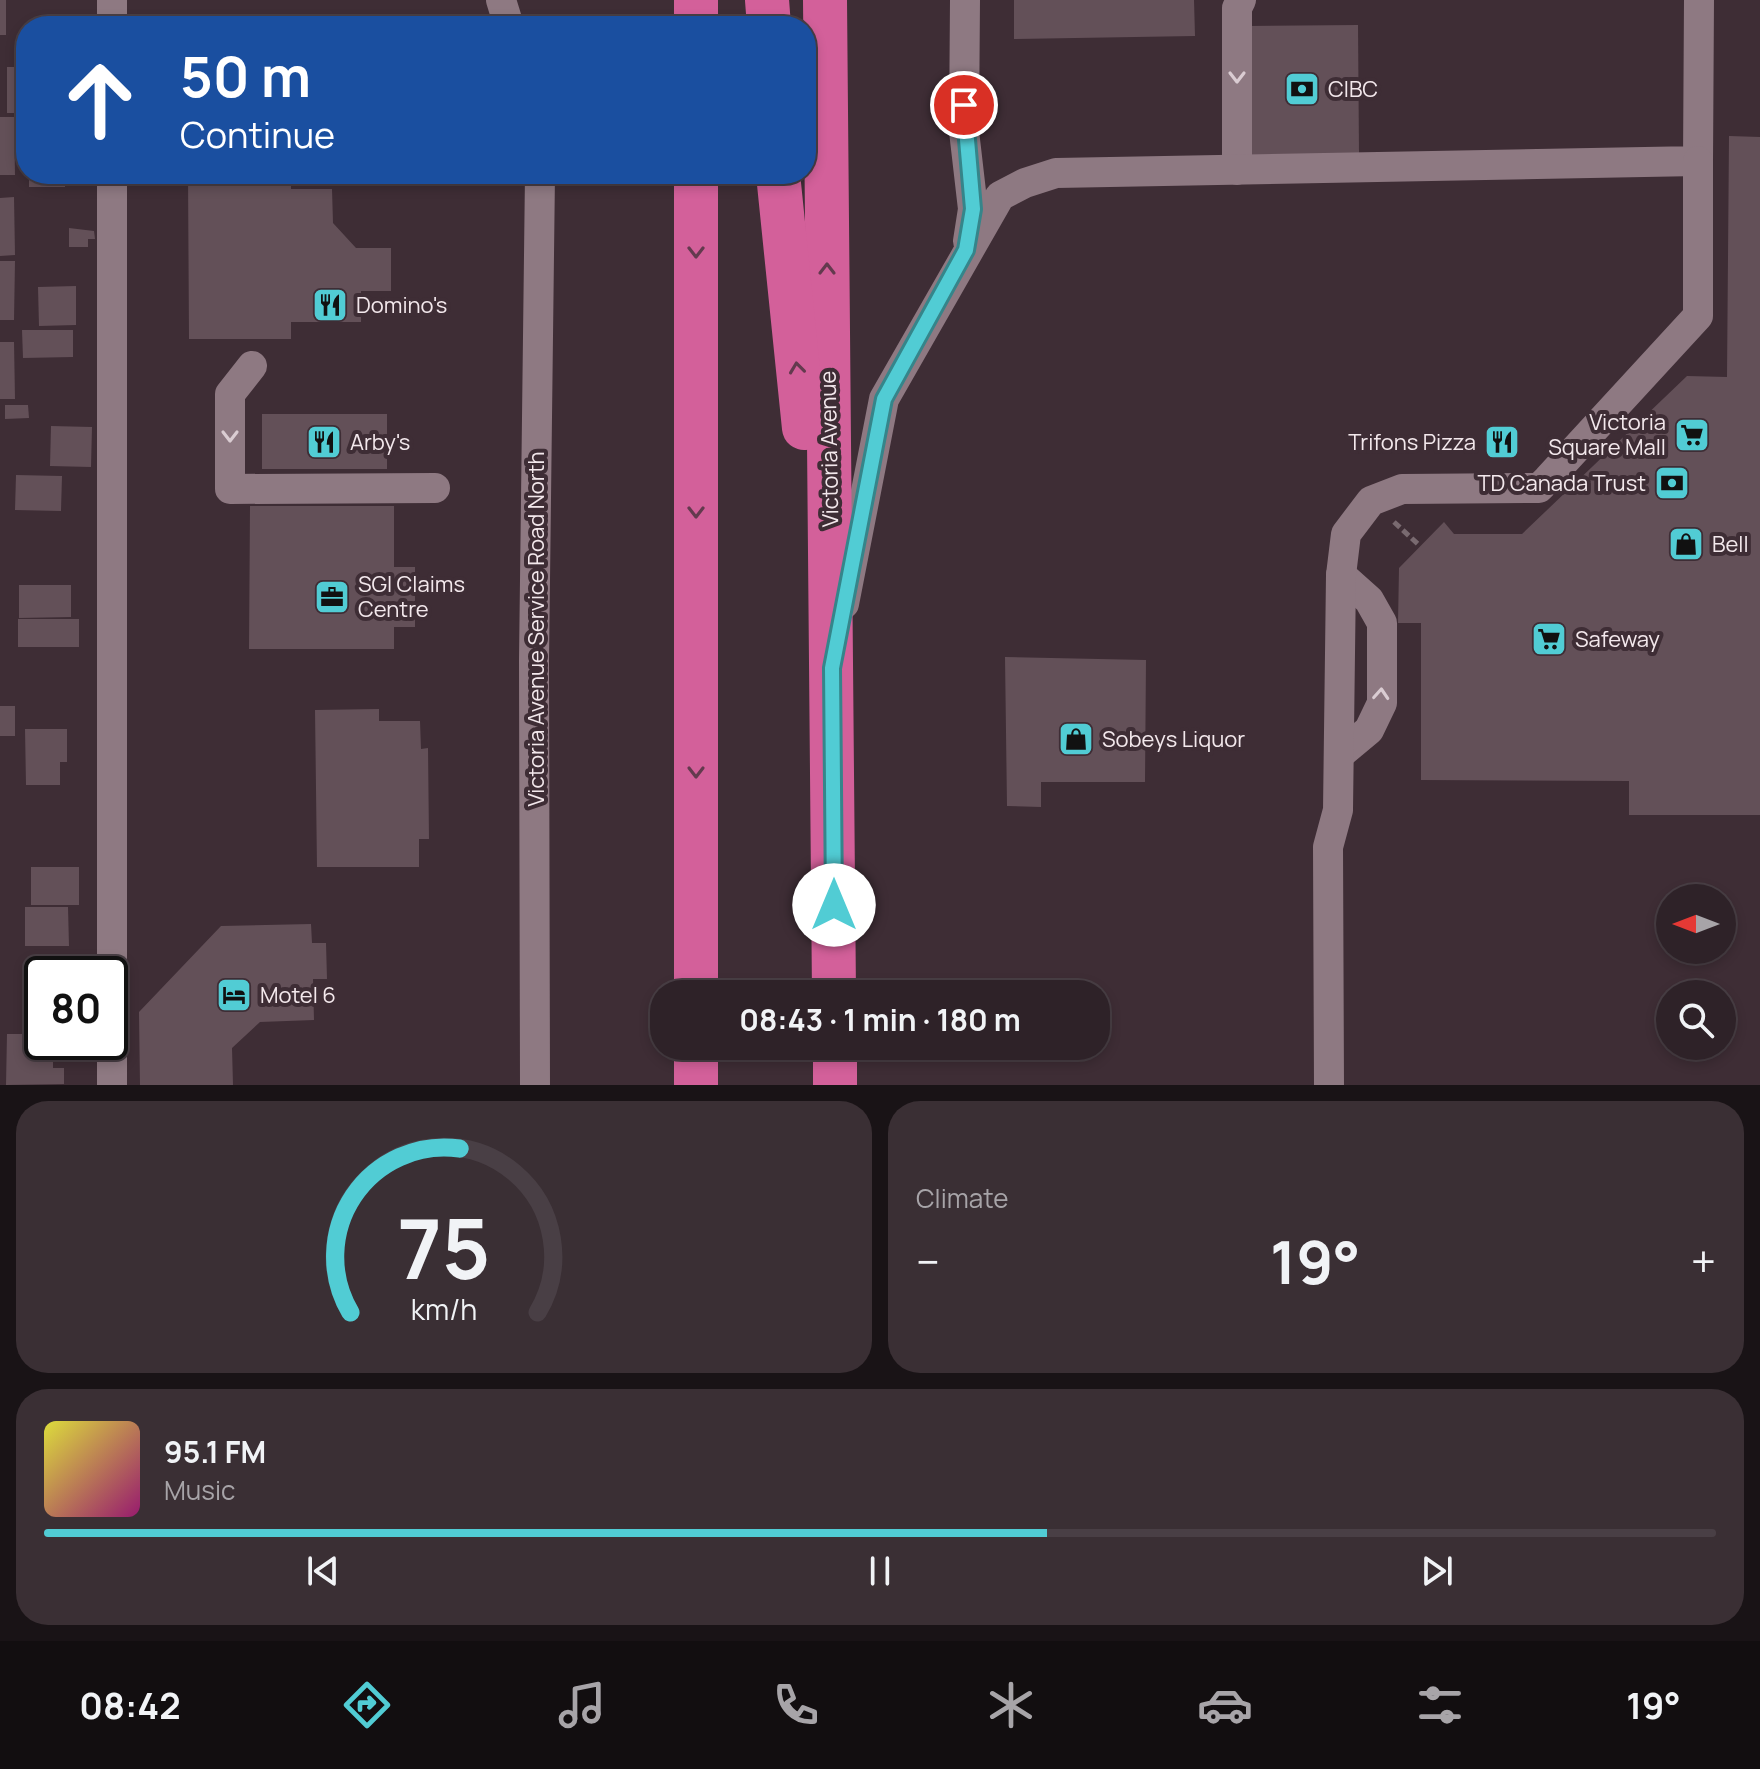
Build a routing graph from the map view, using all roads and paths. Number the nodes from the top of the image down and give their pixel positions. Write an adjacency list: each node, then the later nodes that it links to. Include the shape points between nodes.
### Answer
1 (825, 0): 15 (highway, Victoria Avenue, one-way to 1)
2 (965, 0): 11 (street, via 964,131 973,209)
3 (1241, 0): 6 (street, one-way to 6)
4 (1699, 0): 5 (street)
5 (1698, 161): 6 (street); 14 (street, via 1698,316 1539,488 1402,489 1371,501 1346,534)
6 (1237, 170): 11 (street, via 1056,173 1000,196)
7 (112, 184): 21 (street)
8 (540, 184): 22 (street, Victoria Avenue Service Road North)
9 (696, 184): 17 (highway, one-way to 17)
10 (779, 184): 15 (highway, one-way to 10)
11 (966, 250): 15 (street, via 884,399)
12 (252, 366): 13 (street, one-way to 13, via 230,394 230,489)
13 (435, 488)
14 (1341, 575): 16 (street); 16 (street, one-way to 14, via 1369,730 1382,703 1382,623 1369,600)
15 (832, 668): 18 (highway, Victoria Avenue)
16 (1339, 755): 25 (street, via 1338,810 1328,847)
17 (696, 980)
18 (834, 980)
19 (696, 1060): 23 (highway)
20 (835, 1060): 24 (highway)
21 (112, 1085)
22 (535, 1085)
23 (696, 1085)
24 (835, 1085)
25 (1329, 1085)

